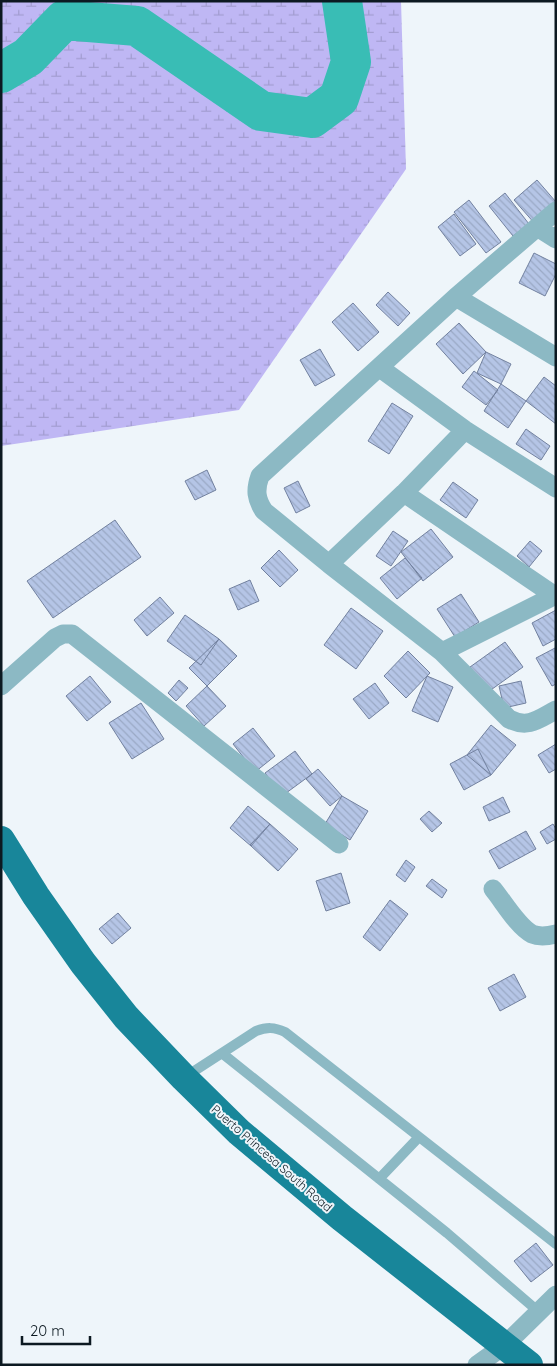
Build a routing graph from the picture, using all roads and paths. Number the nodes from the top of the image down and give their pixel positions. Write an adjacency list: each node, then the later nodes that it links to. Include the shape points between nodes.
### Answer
1 (556, 211): 2 (street)
2 (537, 227): 3 (street); 4 (street)
3 (556, 239)
4 (456, 297): 5 (street); 6 (street)
5 (556, 357)
6 (380, 368): 7 (street); 10 (street, via 260,476 256,486 264,511)
7 (465, 430): 8 (street); 9 (street)
8 (556, 488)
9 (404, 493): 10 (street); 11 (street)
10 (329, 564): 12 (street)
11 (555, 596): 12 (street)
12 (442, 652): 14 (street, via 509,719 518,724 527,724)
13 (1, 686): 16 (street, via 54,638 72,634)
14 (556, 710)
15 (1, 840): 20 (main road, Puerto Princesa South Road, via 83,963 126,1017)
16 (339, 844)
17 (493, 889): 18 (street, via 522,926 533,934)
18 (556, 934)
19 (223, 1054): 20 (lane); 21 (lane, via 256,1031 276,1028); 22 (lane)
20 (184, 1078): 26 (main road, Puerto Princesa South Road, via 239,1132 342,1218)
21 (419, 1137): 22 (lane); 23 (lane)
22 (379, 1179): 25 (lane)
23 (556, 1244)
24 (556, 1295): 25 (street)
25 (539, 1312): 26 (street)
26 (504, 1345): 27 (street); 28 (main road, Puerto Princesa South Road)
27 (477, 1365)
28 (529, 1365)

